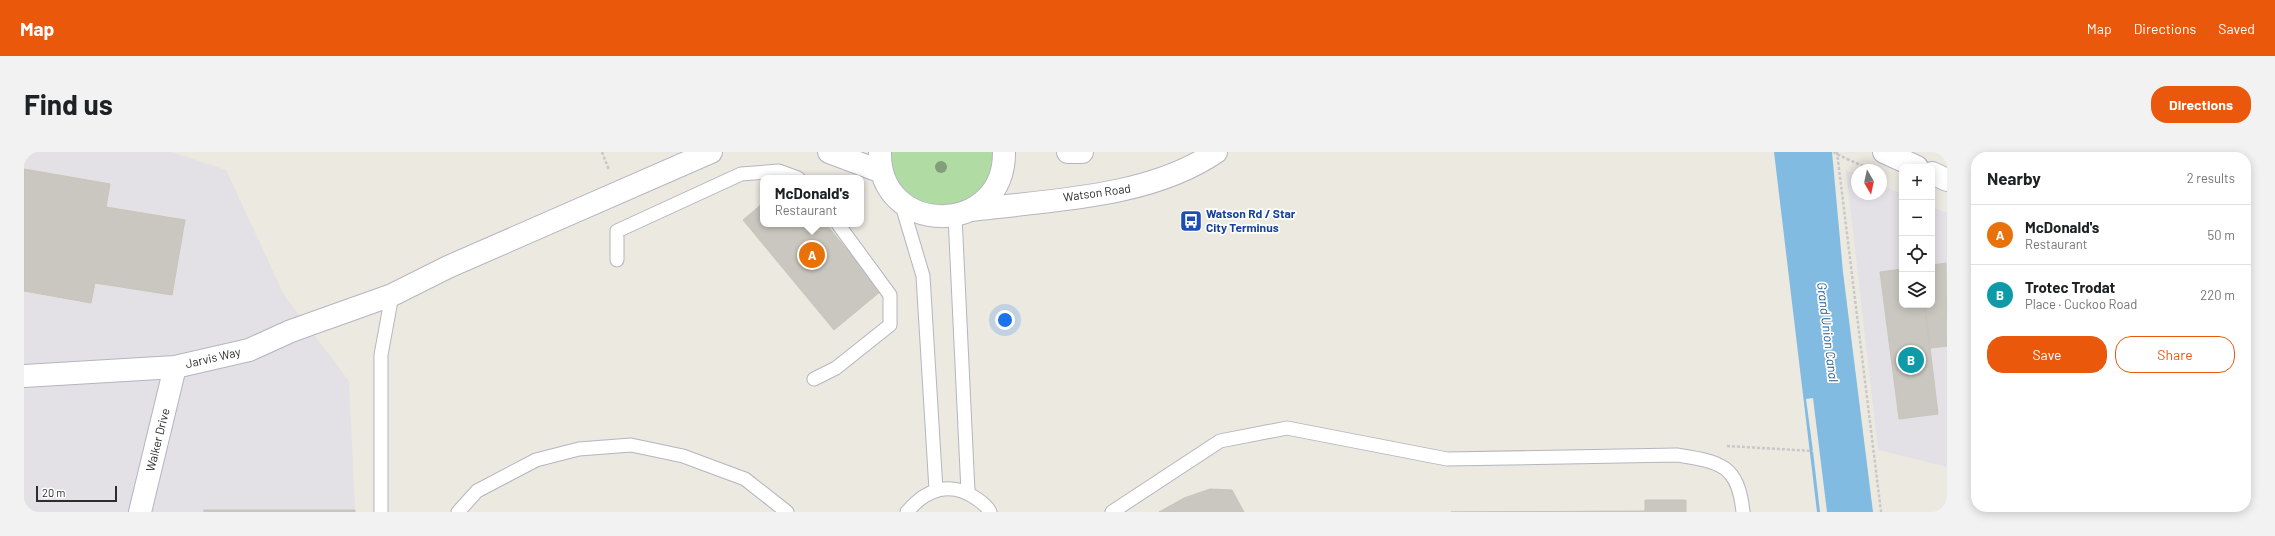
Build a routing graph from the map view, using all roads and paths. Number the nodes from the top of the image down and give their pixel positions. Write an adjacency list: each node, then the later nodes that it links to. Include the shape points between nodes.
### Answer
1 (711, 152): 20 (street, Jarvis Way, via 448,267)
2 (829, 152): 10 (street)
3 (1004, 152): 17 (street, via 1003,165 996,186 989,196)
4 (1068, 152): 5 (street)
5 (1082, 152)
6 (1216, 152): 17 (street, Watson Road, via 1173,175 1131,189)
7 (1833, 152): 11 (path, bridge)
8 (1837, 152): 36 (path)
9 (1884, 152): 12 (street)
10 (880, 162): 16 (street, via 892,193)
11 (1858, 164)
12 (1911, 164)
13 (790, 175): 19 (lane, via 779,171 741,174 617,230)
14 (1935, 175): 15 (street)
15 (1947, 180)
16 (901, 202): 17 (street, Watson Road, via 921,214 932,217); 26 (lane, via 923,276)
17 (963, 213): 27 (lane)
18 (840, 227): 23 (lane, via 890,295 890,325 836,368)
19 (617, 260)
20 (392, 295): 21 (street, Jarvis Way, via 291,331 248,350); 29 (lane, via 382,355)
21 (175, 367): 22 (street, Jarvis Way); 28 (street, Walker Drive)
22 (24, 376)
23 (814, 379)
24 (1813, 451): 25 (path, via 1728,445)
25 (1713, 461): 34 (lane, via 1678,455 1447,459 1286,428 1220,441); 35 (lane, via 1732,474 1741,496)
26 (936, 490): 27 (lane); 32 (lane, via 918,499)
27 (968, 492): 33 (lane, via 988,507)
28 (140, 512)
29 (382, 512)
30 (458, 512): 31 (lane, via 478,491 536,460 579,449 631,445 683,456 744,479)
31 (787, 512)
32 (907, 512)
33 (990, 512)
34 (1112, 512)
35 (1743, 512)
36 (1881, 512)

